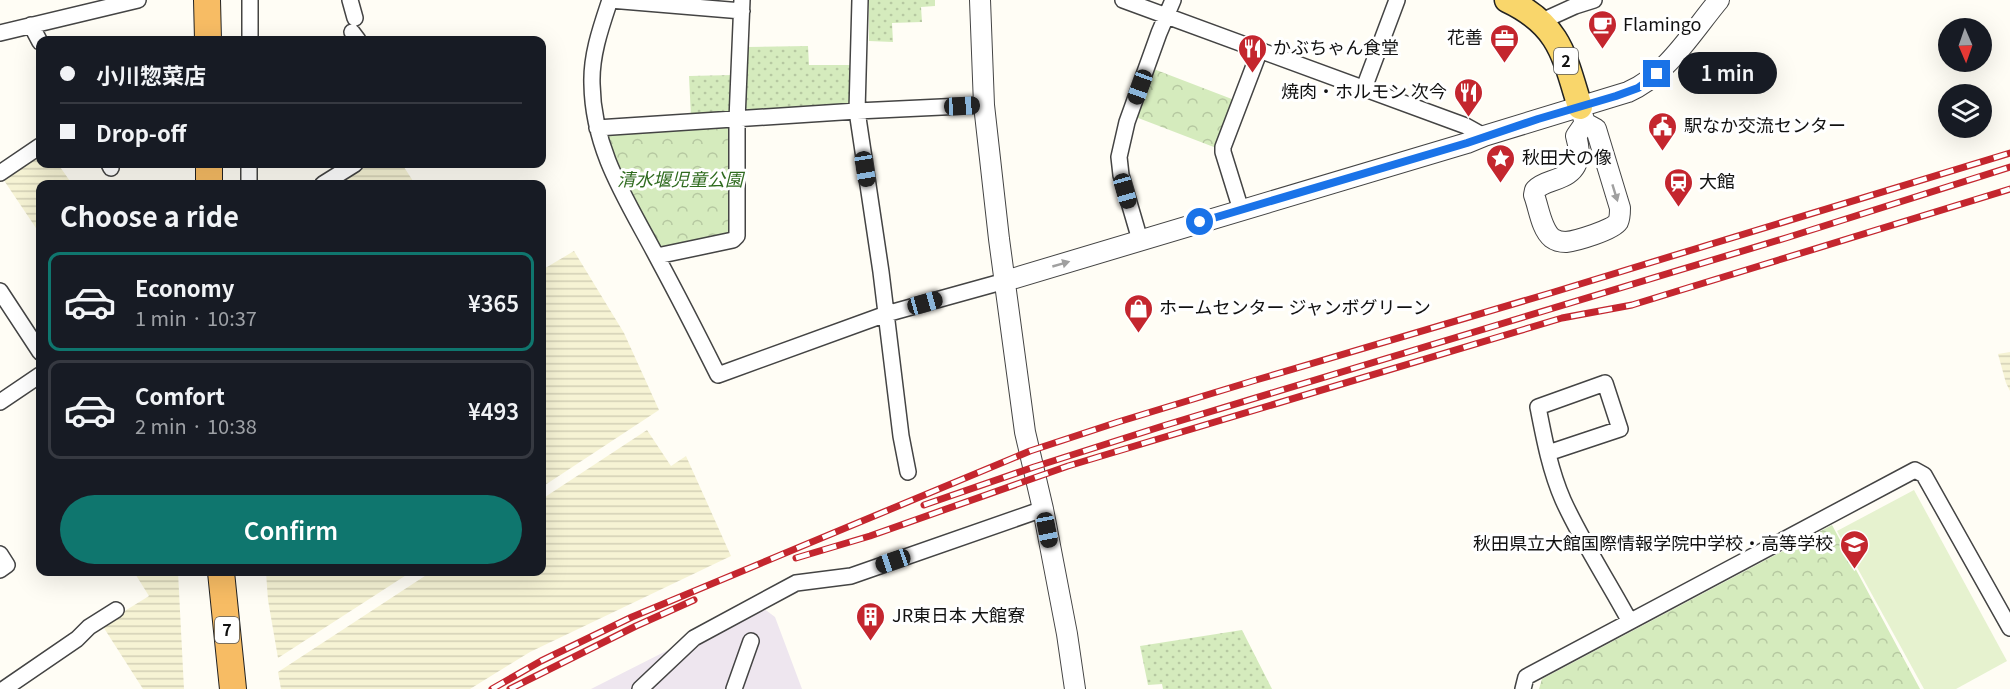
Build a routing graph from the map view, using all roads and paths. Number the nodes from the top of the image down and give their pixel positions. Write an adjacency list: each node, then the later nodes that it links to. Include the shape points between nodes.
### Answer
1 (138, 0): 17 (street)
2 (207, 0): 21 (highway)
3 (250, 0): 22 (street)
4 (350, 0): 18 (street)
5 (610, 0): 14 (street); 29 (street, via 596,43 592,83)
6 (860, 0): 26 (street)
7 (980, 0): 25 (street)
8 (1123, 0): 15 (street)
9 (1173, 0): 15 (street)
10 (1397, 0): 24 (street)
11 (1507, 0): 16 (main road, 2)
12 (1594, 0): 16 (street)
13 (1719, 0): 27 (street, via 1647,82)
14 (742, 5): 28 (street)
15 (1167, 16): 23 (street); 36 (street, via 1127,122 1119,157)
16 (1542, 21): 27 (main road, 2, via 1561,49)
17 (31, 26): 19 (street); 20 (street)
18 (355, 30)
19 (0, 33)
20 (37, 36)
21 (208, 36)
22 (250, 36)
23 (1260, 50): 24 (street); 35 (street, via 1223,147)
24 (1364, 88): 30 (street)
25 (984, 105): 26 (street); 38 (street)
26 (857, 111): 28 (street); 40 (street)
27 (1582, 115): 27 (street, one-way to 27, via 1596,129 1620,215 1611,229 1558,241 1545,230 1534,195 1535,190 1576,165 1580,150 1576,136); 30 (street)
28 (737, 120): 29 (street); 37 (street, via 737,236)
29 (597, 128): 37 (street, via 616,181)
30 (1484, 136): 35 (street)
31 (36, 149): 33 (street)
32 (349, 168): 34 (street)
33 (0, 173)
34 (329, 180)
35 (1240, 210): 36 (street)
36 (1140, 240): 38 (street, one-way to 36)
37 (657, 256): 40 (street, via 718,375)
38 (1005, 280): 40 (street); 46 (street, via 1025,432)
39 (0, 291): 41 (street)
40 (886, 314): 45 (street)
41 (36, 346)
42 (36, 378): 43 (street)
43 (0, 402)
44 (1548, 453): 44 (street, via 1620,429 1605,383 1538,407); 51 (street, via 1563,500)
45 (908, 472)
46 (1043, 509): 56 (street, via 851,576 796,583 694,638); 58 (street)
47 (0, 554): 48 (street, via 7,565)
48 (0, 570)
49 (221, 576): 55 (highway, 7)
50 (116, 609): 54 (street)
51 (1629, 620): 52 (street, via 1915,470 1924,476); 59 (street, via 1526,677)
52 (2010, 628)
53 (751, 641): 57 (street)
54 (4, 689)
55 (233, 689)
56 (640, 689)
57 (734, 689)
58 (1075, 689)
59 (1523, 689)

